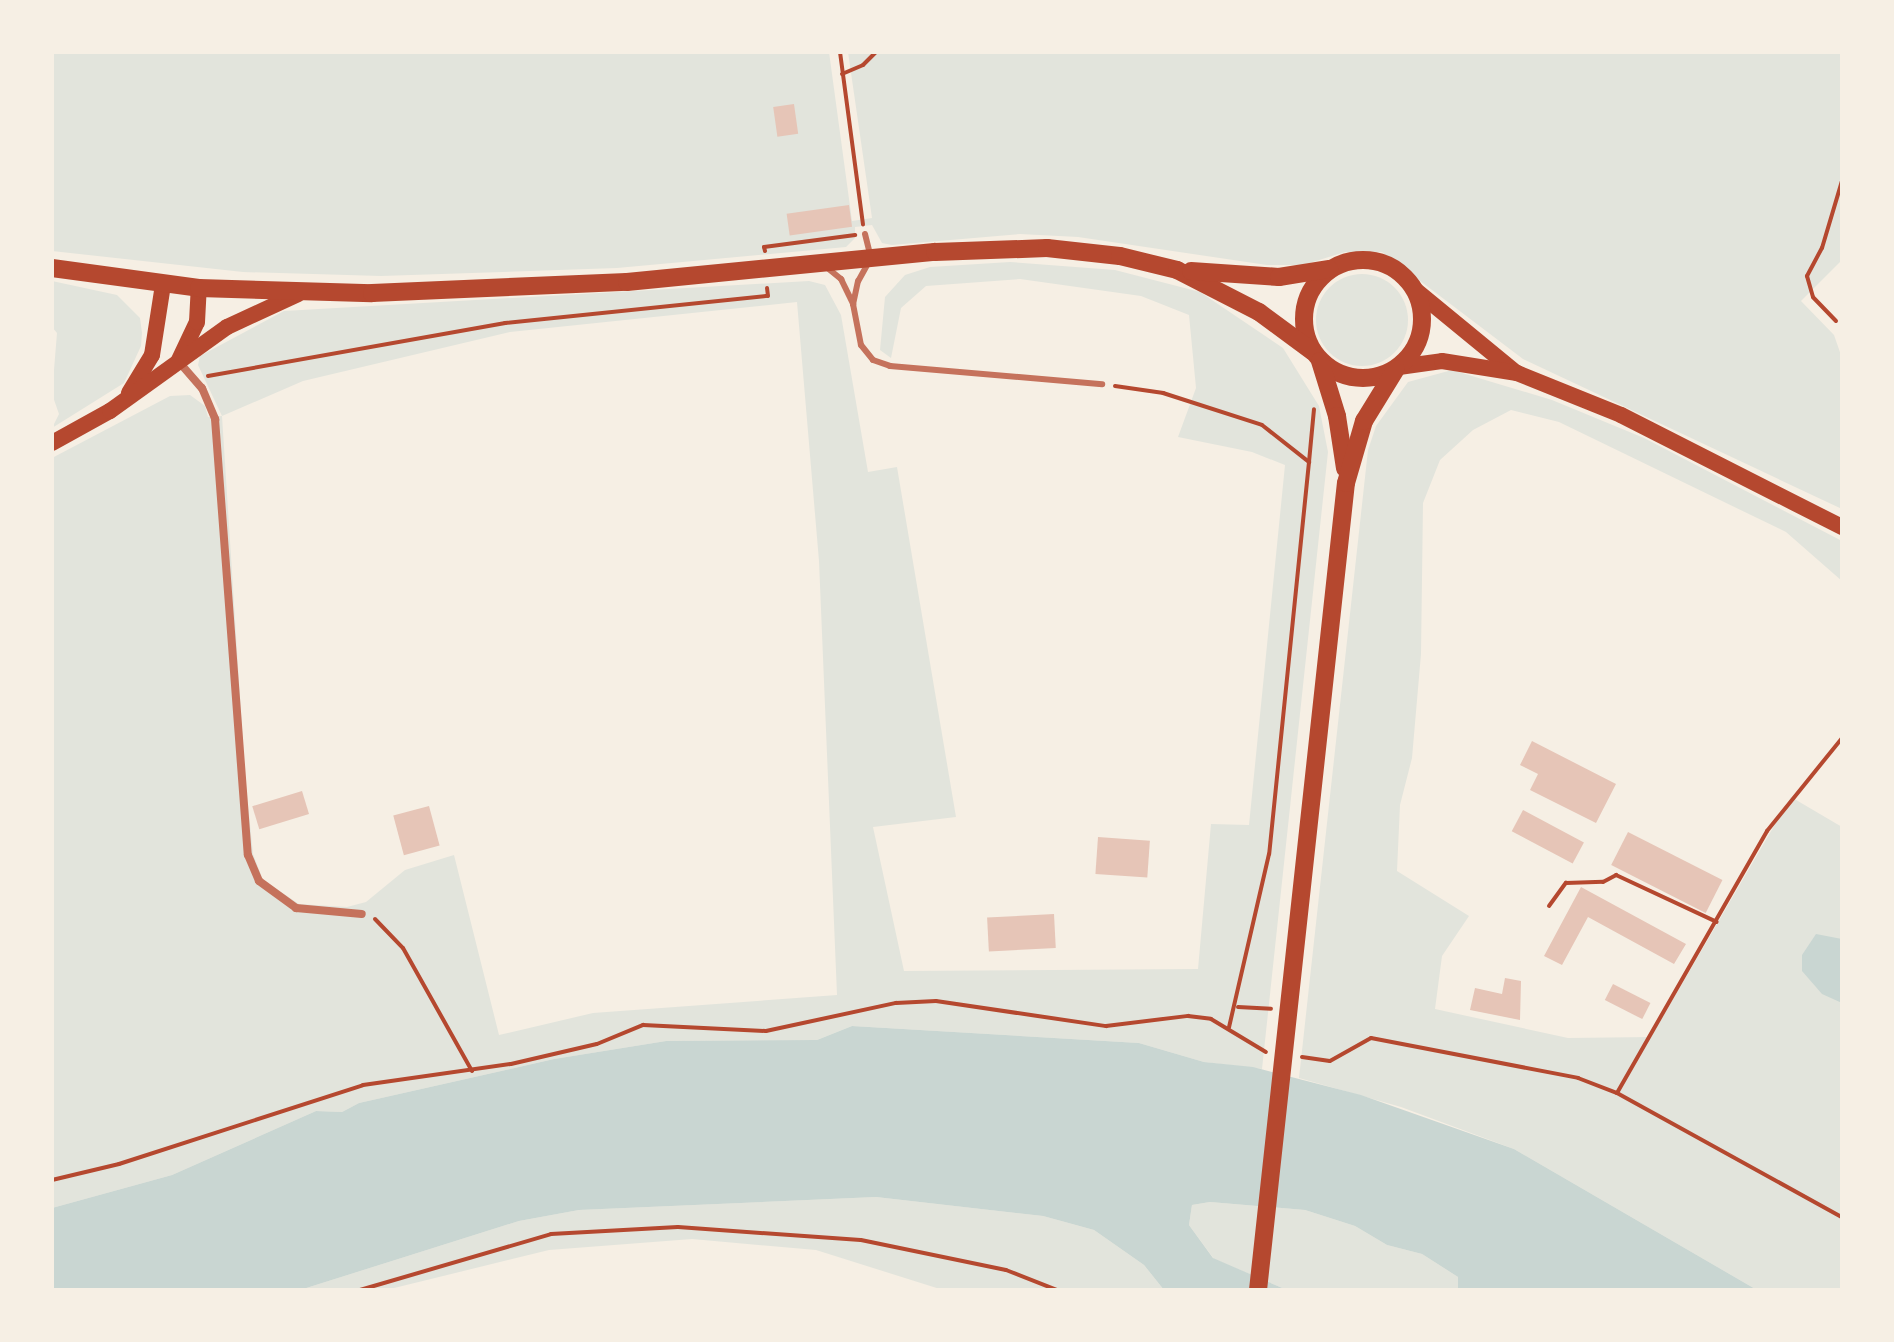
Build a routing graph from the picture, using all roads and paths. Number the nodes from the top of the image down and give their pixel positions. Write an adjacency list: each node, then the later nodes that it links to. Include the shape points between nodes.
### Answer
1 (840, 52): 3 (path)
2 (876, 52): 3 (path)
3 (842, 74): 5 (path)
4 (1842, 181): 17 (path, via 1822,248 1807,276 1813,297)
5 (865, 234): 6 (lane); 10 (path, via 764,247)
6 (871, 258): 7 (highway); 11 (highway, via 1047,248 1120,256); 16 (lane)
7 (822, 264): 10 (highway); 16 (lane, via 841,279)
8 (1334, 267): 11 (highway, via 1279,277); 14 (highway, via 1369,260 1402,274); 18 (highway, via 1310,292 1304,308)
9 (52, 268): 12 (highway)
10 (766, 270): 15 (highway, via 627,282); 22 (path, via 768,296 505,323)
11 (1177, 270): 18 (highway, via 1259,312)
12 (163, 285): 13 (highway); 24 (main road, via 152,355)
13 (199, 288): 15 (highway); 19 (main road, via 197,322)
14 (1413, 288): 20 (highway, via 1422,325 1417,344); 21 (main road)
15 (298, 294): 19 (main road, via 250,313)
16 (853, 304): 23 (lane, via 861,345 873,360 890,366)
17 (1836, 321)
18 (1316, 356): 20 (highway, via 1350,378 1367,379); 26 (highway, via 1337,416)
19 (178, 362): 22 (street); 24 (main road)
20 (1398, 368): 21 (main road, via 1442,361); 26 (highway, via 1364,421)
21 (1517, 373): 27 (main road, via 1621,415)
22 (194, 378): 30 (street, via 215,419 248,855 265,888 296,908)
23 (1102, 384): 32 (path, via 1163,393 1262,425 1309,462 1269,854)
24 (123, 401): 25 (main road)
25 (52, 443)
26 (1346, 483): 33 (highway)
27 (1842, 527)
28 (1842, 738): 31 (path, via 1767,831)
29 (1549, 906): 31 (path, via 1566,883 1603,882 1616,875)
30 (362, 914): 37 (path, via 392,931)
31 (1717, 922): 38 (path)
32 (1238, 1007): 33 (path); 34 (path)
33 (1280, 1012): 43 (highway)
34 (1229, 1027): 35 (path, via 1242,1042); 37 (path, via 1188,1016 1106,1026 936,1001 896,1003 766,1031 643,1025 597,1044)
35 (1276, 1054)
36 (1290, 1056): 38 (path, via 1330,1061 1371,1038 1578,1078)
37 (472, 1071): 39 (path, via 363,1085 119,1164)
38 (1617, 1093): 40 (path)
39 (52, 1180)
40 (1842, 1217)
41 (360, 1290): 42 (path, via 551,1234 663,1227 861,1240 1006,1270)
42 (1057, 1290)
43 (1258, 1290)

